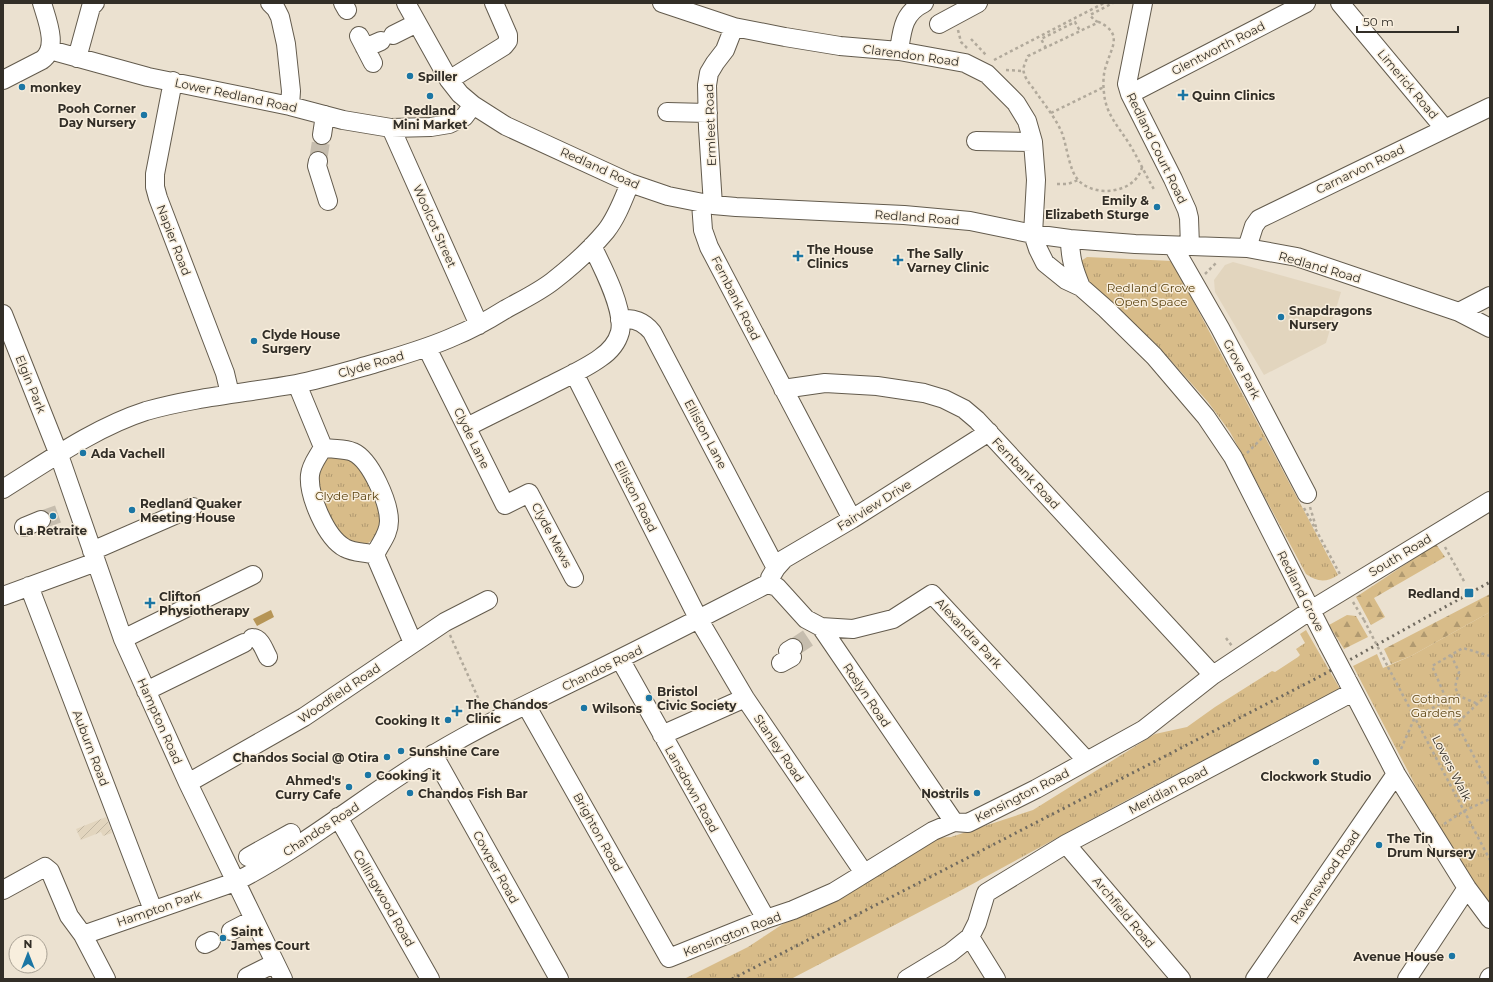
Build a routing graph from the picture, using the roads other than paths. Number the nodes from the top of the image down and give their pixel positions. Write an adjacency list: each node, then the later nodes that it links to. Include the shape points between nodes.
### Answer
1 (42, 3): 16 (street, via 51,40)
2 (95, 3): 18 (street, via 91,6)
3 (270, 3): 24 (street, via 280,17 291,91)
4 (406, 3): 12 (street, Redland Road)
5 (494, 3): 20 (street, via 508,35 508,42)
6 (662, 3): 14 (street, Clarendon Road)
7 (924, 3): 17 (street, via 907,18 902,27)
8 (978, 3): 13 (street)
9 (1143, 3): 22 (street, Redland Court Road, via 1127,78)
10 (1306, 3): 22 (street, Glentworth Road)
11 (1340, 3): 30 (street, Limerick Road)
12 (417, 23): 15 (street); 20 (street, Redland Road)
13 (939, 24)
14 (734, 27): 17 (street, Clarendon Road, via 832,45); 27 (street, Ermleet Road, via 725,50 709,73)
15 (374, 45)
16 (50, 50): 18 (street, Lower Redland Road); 19 (street, via 42,60)
17 (899, 51): 33 (street, Clarendon Road, via 965,63 987,74 1016,103 1027,121)
18 (77, 58): 21 (street, Lower Redland Road)
19 (3, 80)
20 (449, 80): 23 (street, Redland Road)
21 (173, 81): 24 (street, Lower Redland Road); 54 (street, Napier Road, via 155,174 155,187 225,373)
22 (1130, 94): 41 (street, Redland Court Road, via 1187,210 1189,218)
23 (473, 105): 29 (street, Lower Redland Road, via 464,117 449,124); 35 (street, Redland Road, via 506,126)
24 (290, 106): 28 (street, Lower Redland Road)
25 (1490, 107): 30 (street, Carnarvon Road)
26 (667, 112): 27 (street)
27 (708, 113): 37 (street, Ermleet Road)
28 (325, 115): 29 (street, Lower Redland Road); 31 (street)
29 (391, 128): 48 (street, Woolcot Street)
30 (1444, 128): 42 (street, Carnarvon Road, via 1259,219)
31 (322, 135)
32 (976, 142): 33 (street)
33 (1033, 142): 38 (street, Clarendon Road, via 1036,180)
34 (318, 161): 36 (street, via 317,166)
35 (630, 183): 37 (street, Redland Road, via 668,196); 40 (street, Clyde Road, via 618,214)
36 (328, 201)
37 (707, 204): 38 (street, Redland Road, via 970,221); 53 (street, Fernbank Road, via 703,230 709,247)
38 (1033, 234): 39 (street, Redland Road); 43 (street, Redland Grove, via 1045,263 1066,280)
39 (1070, 239): 41 (street, Redland Road); 43 (street, Redland Grove, via 1073,269)
40 (592, 246): 47 (street, via 612,291); 48 (street, Clyde Road, via 552,282)
41 (1182, 246): 42 (street, Redland Road); 61 (street, Grove Park, via 1199,292)
42 (1242, 248): 45 (street, Redland Road, via 1297,257)
43 (1081, 287): 76 (street, Redland Grove, via 1154,356 1206,417 1236,464)
44 (1490, 296): 45 (street)
45 (1459, 312): 49 (street, Redland Road)
46 (3, 314): 58 (street, Elgin Park)
47 (620, 320): 51 (street, via 620,332 613,346 600,358); 69 (street, Elliston Lane, via 629,318 639,321 652,332)
48 (479, 325): 50 (street, Clyde Road)
49 (1490, 328)
50 (427, 348): 52 (street, Clyde Road); 55 (street, Clyde Lane)
51 (574, 373): 55 (street); 77 (street, Elliston Road)
52 (297, 384): 54 (street, Clyde Road); 57 (street)
53 (783, 389): 56 (street, Fernbank Road, via 825,383 877,386 924,393 964,409); 64 (street, Fernbank Road)
54 (230, 394): 58 (street, Clyde Road, via 177,403 145,412 93,434)
55 (467, 427): 60 (street, Clyde Lane, via 505,505)
56 (989, 432): 64 (street, Fairview Drive); 85 (street, Fernbank Road)
57 (323, 447): 67 (street, via 312,467 310,480 324,524 337,543 344,548); 67 (street, via 344,450 359,456 371,470 384,498 389,521 386,537)
58 (59, 455): 59 (street, Clyde Road); 68 (street, Hampton Road, via 71,510)
59 (3, 489)
60 (529, 493): 71 (street, Clyde Mews)
61 (1307, 494)
62 (1490, 501): 76 (street, South Road)
63 (193, 507): 68 (street)
64 (852, 519): 69 (street, Fairview Drive, via 784,559)
65 (41, 520): 66 (street)
66 (24, 527)
67 (375, 555): 80 (street)
68 (94, 557): 73 (street); 79 (street, Hampton Road)
69 (776, 568): 72 (street, Fairview Drive)
70 (253, 575): 79 (street)
71 (574, 578)
72 (767, 584): 77 (street, Chandos Road); 78 (street, Roslyn Road, via 777,587)
73 (28, 586): 74 (street); 104 (street, Auburn Road)
74 (3, 596)
75 (488, 600): 80 (street, Woodfield Road, via 445,622)
76 (1311, 610): 85 (street, Kensington Road); 86 (street, Redland Grove, bridge)
77 (698, 620): 83 (street, Chandos Road); 88 (street, Stanley Road)
78 (815, 630): 92 (street, Alexandra Park, via 853,629 893,619 932,594); 96 (street, Roslyn Road)
79 (123, 639): 87 (street, Hampton Road)
80 (413, 643): 94 (street, Woodfield Road, via 304,717)
81 (793, 648): 84 (street, via 788,651 792,657)
82 (268, 657): 87 (street, via 259,640 248,640)
83 (620, 659): 89 (street, Chandos Road); 90 (street, Lansdown Road)
84 (781, 663)
85 (1213, 675): 92 (street, Kensington Road, via 1143,730)
86 (1350, 686): 93 (street, Redland Grove); 98 (street, Meridian Road)
87 (146, 691): 94 (street, Hampton Road)
88 (745, 698): 90 (street); 100 (street, Stanley Road)
89 (526, 705): 91 (street, Chandos Road); 111 (street, Brighton Road)
90 (662, 735): 106 (street, Lansdown Road)
91 (434, 754): 95 (street, Chandos Road); 116 (street, Cowper Road)
92 (1086, 761): 96 (street, Kensington Road, via 968,822)
93 (1396, 774): 103 (street, Redland Grove); 120 (street, Ravenswood Road)
94 (188, 783): 101 (street, Hampton Road)
95 (338, 817): 97 (street, Chandos Road); 115 (street, Collingwood Road)
96 (954, 822): 100 (street, Kensington Road, via 933,831)
97 (288, 840): 99 (street); 101 (street, Chandos Road)
98 (1066, 844): 110 (street, Meridian Road, via 986,893); 119 (street, Archfield Road)
99 (248, 857)
100 (864, 873): 106 (street, Kensington Road, via 834,892)
101 (236, 882): 104 (street, Hampton Park); 105 (street, Hampton Road)
102 (4, 886): 109 (street, via 45,867 50,871 69,916)
103 (1467, 888): 107 (street, Redland Grove); 121 (street)
104 (153, 910): 109 (street, Hampton Park)
105 (254, 919): 108 (street); 112 (street, Hampton Road)
106 (766, 919): 111 (street, Kensington Road)
107 (1490, 919)
108 (231, 931)
109 (83, 935): 114 (street)
110 (970, 937): 117 (street, via 950,953); 118 (street)
111 (669, 958)
112 (279, 971): 113 (street)
113 (247, 978)
114 (106, 979)
115 (430, 979)
116 (559, 979)
117 (907, 979)
118 (996, 979)
119 (1181, 979)
120 (1255, 979)
121 (1407, 979)

